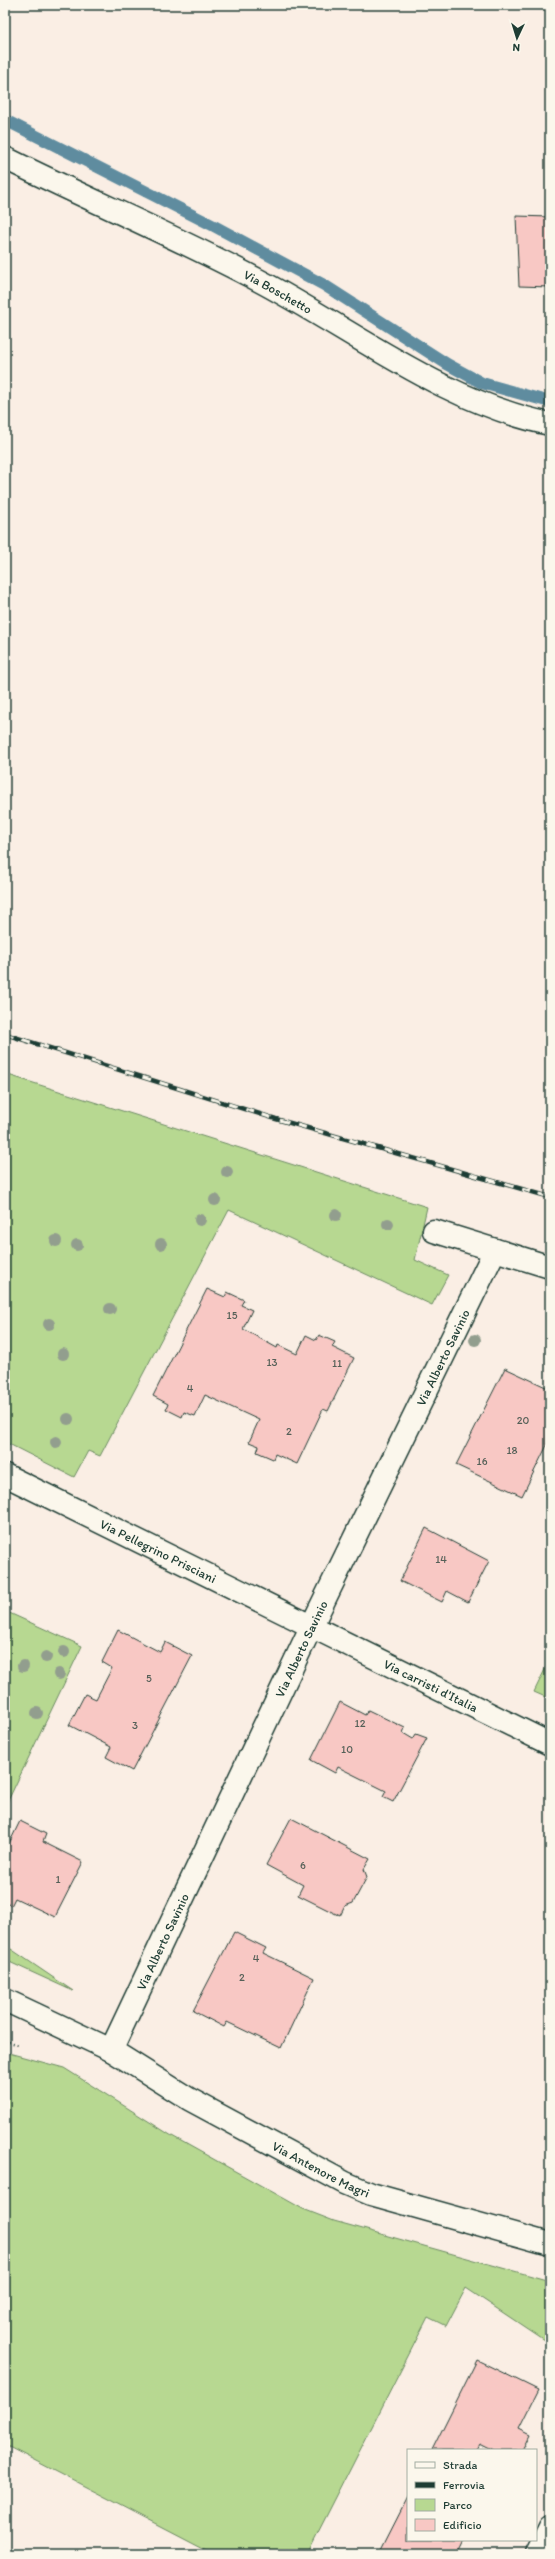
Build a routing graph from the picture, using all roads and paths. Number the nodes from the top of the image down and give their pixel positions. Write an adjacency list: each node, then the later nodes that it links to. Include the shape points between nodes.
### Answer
1 (5, 158): 2 (street, Via Boschetto, via 202,250 463,394)
2 (550, 424)
3 (434, 1231): 4 (street)
4 (495, 1250): 5 (street); 7 (street, Via Alberto Savinio)
5 (550, 1267)
6 (5, 1474): 7 (street, Via Pellegrino Prisciani)
7 (312, 1626): 8 (street, Via carristi d'Italia); 10 (street, Via Alberto Savinio)
8 (550, 1744)
9 (5, 2000): 10 (street, Via Antenore Magri)
10 (111, 2050): 11 (street, Via Antenore Magri, via 189,2099 345,2183 371,2194)
11 (550, 2244)
12 (550, 2526): 13 (street)
13 (536, 2554)

